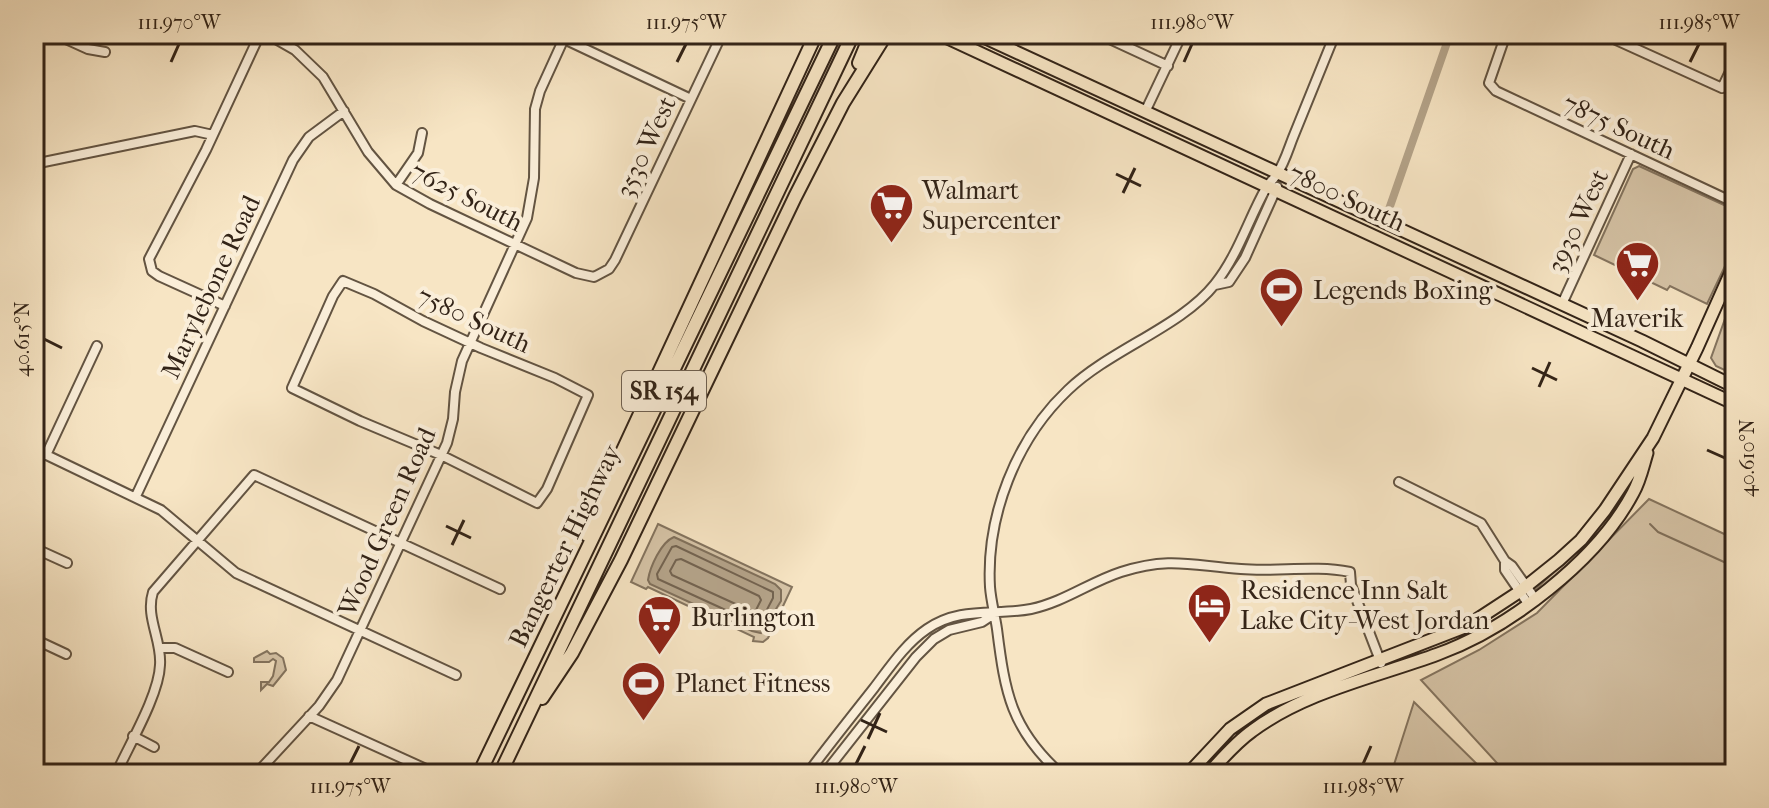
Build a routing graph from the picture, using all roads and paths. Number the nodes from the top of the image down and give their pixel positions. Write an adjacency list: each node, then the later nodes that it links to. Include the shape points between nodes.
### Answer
1 (41, 34): 19 (street)
2 (55, 34): 20 (street)
3 (260, 34): 28 (street)
4 (267, 34): 25 (street, 7625 South, via 310,62)
5 (722, 34): 23 (street, 3530 West)
6 (816, 34): 63 (highway, via 600,500)
7 (835, 34): 63 (highway, Bangerter Highway / SR 154)
8 (853, 34): 73 (highway, Bangerter Highway / SR 154)
9 (871, 34): 24 (highway)
10 (886, 34): 24 (highway)
11 (939, 34): 33 (main road, 7800 South)
12 (977, 34): 26 (main road, 7800 South)
13 (1099, 34): 22 (street)
14 (1182, 34): 22 (street)
15 (1335, 34): 31 (street)
16 (1506, 34): 29 (street, 7875 South, via 1489,83 1496,91)
17 (1603, 34): 21 (street, via 1722,88)
18 (565, 36): 23 (street); 38 (street, Wood Green Road, via 537,100 531,203)
19 (34, 49)
20 (105, 52)
21 (1735, 61)
22 (1168, 66): 26 (street)
23 (691, 99): 41 (street, 3530 West, via 615,260)
24 (843, 103): 73 (highway, via 621,560 556,680)
25 (344, 111): 32 (street, 7625 South); 43 (street, Marylebone Road, via 299,149)
26 (1145, 112): 31 (main road, 7800 South)
27 (422, 133): 32 (street, via 418,153)
28 (213, 135): 30 (street, via 195,131); 43 (street, via 149,259 159,276)
29 (1631, 154): 35 (street, 7875 South); 42 (street, 3930 West)
30 (34, 164)
31 (1277, 174): 33 (street); 39 (main road, 7800 South)
32 (396, 185): 38 (street, 7625 South)
33 (1272, 188): 37 (main road, 7800 South); 64 (street, via 1215,285 1185,312 1088,372 1038,425 1011,473 998,514 990,575)
34 (34, 195): 36 (street)
35 (1735, 203)
36 (38, 214)
37 (1380, 237): 39 (main road, via 1399,236 1428,250); 47 (main road, 7800 South)
38 (516, 244): 41 (street, 7625 South, via 584,276); 44 (street, Wood Green Road)
39 (1438, 247): 42 (main road, 7800 South)
40 (1735, 263): 46 (main road)
41 (602, 275)
42 (1562, 304): 46 (main road, 7800 South)
43 (225, 306): 55 (street, Marylebone Road)
44 (470, 343): 53 (street, Wood Green Road); 53 (street, 7580 South, via 588,395 537,503); 53 (street, 7580 South, via 343,281 292,388)
45 (97, 346): 52 (street)
46 (1689, 365): 47 (main road); 48 (main road, 7800 South)
47 (1683, 379): 49 (main road, 7800 South); 50 (main road)
48 (1735, 387)
49 (1735, 404)
50 (1653, 438): 61 (main road, via 1581,540); 62 (main road, via 1634,492 1617,518 1559,581)
51 (34, 449): 52 (street)
52 (46, 455): 55 (street)
53 (441, 455): 57 (street, Wood Green Road)
54 (1399, 482): 61 (street, via 1478,520)
55 (136, 496): 56 (street)
56 (197, 540): 57 (street, via 254,475); 65 (street, via 236,573); 67 (street, via 153,592 151,620)
57 (400, 543): 60 (street); 65 (street, Wood Green Road)
58 (34, 548): 59 (street)
59 (67, 563)
60 (500, 589)
61 (1523, 589): 62 (street); 69 (main road, via 1467,626)
62 (1532, 602): 69 (main road, via 1440,654)
63 (561, 606): 79 (highway, Bangerter Highway / SR 154)
64 (995, 614): 69 (street, via 1048,604 1122,571 1162,563 1331,568 1350,572); 81 (street, via 962,614 916,637); 82 (street, via 934,639); 83 (street, via 1003,676 1017,722)
65 (360, 630): 71 (street); 72 (street, Wood Green Road, via 337,680)
66 (34, 639): 68 (street)
67 (159, 648): 70 (street, via 175,648); 74 (street, via 157,686)
68 (66, 654)
69 (1381, 666): 84 (main road, via 1266,704 1230,729); 85 (main road, via 1273,716)
70 (228, 672)
71 (456, 675)
72 (309, 716): 77 (street, Wood Green Road); 78 (street)
73 (526, 719): 80 (highway, Bangerter Highway / SR 154)
74 (133, 736): 75 (street); 76 (street)
75 (154, 747)
76 (116, 774)
77 (256, 774)
78 (437, 774)
79 (479, 774)
80 (500, 774)
81 (807, 774)
82 (824, 774)
83 (1061, 774)
84 (1188, 774)
85 (1208, 774)

